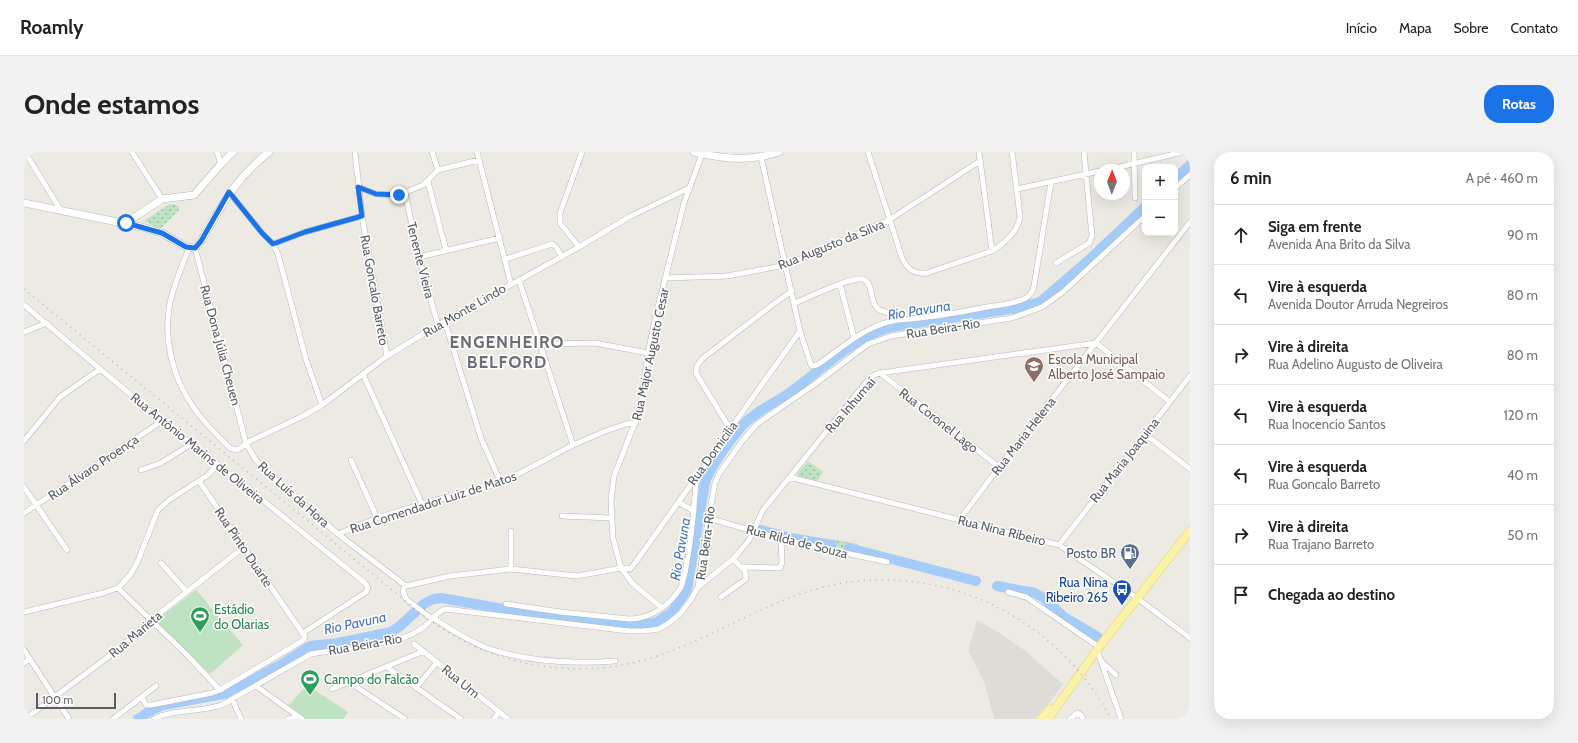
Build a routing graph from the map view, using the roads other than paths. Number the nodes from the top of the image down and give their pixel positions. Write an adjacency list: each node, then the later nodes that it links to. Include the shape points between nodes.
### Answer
1 (25, 152): 40 (street)
2 (132, 152): 38 (street)
3 (217, 152): 22 (street)
4 (233, 152): 22 (main road)
5 (269, 152): 35 (main road, via 252,165)
6 (355, 152): 32 (street, Rua Goncalo Barreto)
7 (432, 152): 25 (street)
8 (477, 152): 20 (street)
9 (582, 152): 49 (street, via 559,216 560,223)
10 (694, 152): 18 (main road)
11 (779, 152): 19 (main road)
12 (868, 152): 43 (street)
13 (979, 152): 21 (street)
14 (1012, 152): 34 (street)
15 (1084, 152): 27 (street)
16 (1134, 152): 23 (street)
17 (1183, 152): 23 (street)
18 (702, 154): 19 (main road, via 726,159); 33 (street, Rua Major Augusto Cesar)
19 (761, 157): 56 (street)
20 (479, 160): 25 (street); 46 (street)
21 (980, 161): 43 (street, Rua Augusto da Silva); 51 (street)
22 (221, 164): 38 (main road, via 194,195)
23 (1135, 164): 24 (street); 37 (street)
24 (1130, 165)
25 (438, 170): 29 (street)
26 (1094, 172): 27 (street)
27 (1087, 174): 30 (street); 55 (street, via 1091,240)
28 (1190, 176): 31 (street)
29 (428, 182): 36 (street); 50 (street)
30 (1050, 182): 34 (street); 64 (street, via 1031,294 1002,305)
31 (1178, 186)
32 (358, 187): 36 (street, via 382,195); 41 (street, Rua Goncalo Barreto)
33 (689, 188): 49 (street, Rua Monte Lindo, via 629,217); 57 (street, Rua Major Augusto Cesar)
34 (1017, 189): 51 (street, via 1019,223 1002,245)
35 (229, 192): 47 (street); 48 (main road, via 201,241)
36 (405, 194): 53 (street, Tenente Vieira)
37 (1135, 198)
38 (162, 200): 45 (main road)
39 (24, 203): 40 (main road)
40 (60, 209): 45 (main road)
41 (362, 216): 47 (street); 74 (street, Rua Goncalo Barreto)
42 (1142, 219): 107 (street, Rua Beira-Rio, via 1063,292 1042,307 1012,318 891,336 868,344 852,355 750,431 719,474 712,493)
43 (889, 220): 51 (street, via 905,265 917,273 928,273); 56 (street, Rua Augusto da Silva)
44 (1190, 222): 71 (street, Rua Maria Helena)
45 (126, 223): 48 (main road, via 162,233)
46 (500, 238): 50 (street); 54 (street)
47 (273, 244): 80 (street, via 280,258 306,359)
48 (192, 248): 86 (street, Rua Dona Júlia Cheuen); 86 (street, Rua Monte Lindo, via 170,303 170,354 175,372 191,404 208,426 234,450 240,449)
49 (579, 248): 52 (street, Rua Monte Lindo)
50 (446, 250): 53 (street)
51 (992, 251)
52 (562, 256): 54 (street, via 552,244); 58 (street, Rua Monte Lindo)
53 (419, 257): 67 (street, Tenente Vieira)
54 (506, 259): 59 (street)
55 (1056, 263)
56 (786, 265): 57 (street, Rua Augusto da Silva, via 727,276); 61 (street)
57 (665, 278): 73 (street, Rua Major Augusto Cesar)
58 (519, 280): 59 (street, Rua Monte Lindo); 72 (street)
59 (512, 284): 65 (street, Rua Monte Lindo)
60 (840, 284): 62 (street); 64 (street, via 864,279 877,308); 70 (street)
61 (792, 291): 62 (street); 83 (street, via 702,359 697,366 696,373)
62 (795, 303): 68 (street)
63 (24, 305): 66 (street, Rua Antônio Marins de Oliveira)
64 (898, 320): 70 (street, via 885,323)
65 (445, 322): 67 (street, Rua Monte Lindo); 97 (street, via 481,438)
66 (47, 323): 69 (street); 75 (street, Rua Antônio Marins de Oliveira)
67 (438, 325): 74 (street, Rua Monte Lindo)
68 (800, 331): 70 (street, via 812,366); 83 (street, Rua Domicilia)
69 (24, 332)
70 (854, 338)
71 (1096, 343): 76 (street, Rua Inhumaí); 79 (street); 91 (street, Rua Maria Helena)
72 (541, 344): 73 (street, via 588,343); 88 (street)
73 (648, 353): 82 (street, Rua Major Augusto Cesar, via 642,403)
74 (387, 356): 77 (street, Rua Monte Lindo)
75 (100, 369): 81 (street, Rua Antônio Marins de Oliveira); 85 (street, via 60,397)
76 (880, 373): 91 (street, Rua Coronel Lago); 95 (street, Rua Inhumaí, via 868,380)
77 (363, 374): 80 (street, Rua Monte Lindo); 100 (street)
78 (1190, 376): 79 (street, Rua Maria Joaquina)
79 (1170, 402): 84 (street, Rua Maria Joaquina)
80 (322, 405): 86 (street, Rua Monte Lindo)
81 (162, 421): 87 (street, Rua Antônio Marins de Oliveira); 101 (street, Rua Álvaro Proença)
82 (636, 423): 88 (street, Rua Comendador Luiz de Matos, via 616,427); 106 (street, Rua Major Augusto Cesar, via 614,476)
83 (730, 429): 94 (street, Rua Domicilia)
84 (1145, 434): 92 (street); 114 (street, Rua Maria Joaquina)
85 (25, 437)
86 (246, 443): 112 (street, Rua Luís da Hora, via 263,468)
87 (191, 444): 90 (street, Rua Antônio Marins de Oliveira); 93 (street, via 161,462)
88 (573, 445): 97 (street, Rua Comendador Luiz de Matos)
89 (351, 460): 105 (street)
90 (217, 465): 96 (street, via 208,476); 135 (street, Rua Antônio Marins de Oliveira, via 368,588 366,592)
91 (998, 466): 108 (street, Rua Maria Helena)
92 (1190, 469)
93 (141, 470)
94 (696, 477): 99 (street, Rua Domicilia); 102 (street)
95 (789, 477): 108 (street, Rua Nina Ribeiro); 110 (street, Rua Inhumaí, via 763,510)
96 (199, 481): 115 (street, Rua Pinto Duarte); 125 (street, via 158,510 137,562 130,575)
97 (501, 483): 100 (street, Rua Comendador Luiz de Matos)
98 (24, 487): 101 (street)
99 (678, 502): 102 (street); 121 (street, Rua Domicilia, via 635,563 627,570)
100 (422, 504): 105 (street, Rua Comendador Luiz de Matos)
101 (36, 505): 103 (street, Rua Álvaro Proença); 116 (street)
102 (694, 511): 131 (street, via 686,570 681,586)
103 (24, 513)
104 (562, 516): 106 (street)
105 (377, 518): 112 (street, Rua Comendador Luiz de Matos)
106 (611, 518): 121 (street, Rua Major Augusto Cesar)
107 (708, 518): 110 (street, Rua Rilda de Souza); 124 (street, Rua Beira-Rio)
108 (960, 519): 114 (street, Rua Nina Ribeiro)
109 (511, 531): 122 (street)
110 (753, 531): 113 (street, Rua Rilda de Souza); 117 (street, Rua Inhumaí)
111 (1190, 531): 129 (main road)
112 (338, 534): 123 (street, Rua Luís da Hora)
113 (781, 539): 118 (street, Rua Rilda de Souza); 120 (street, via 780,568)
114 (1059, 545): 129 (street, Rua Nina Ribeiro)
115 (244, 547): 126 (street, Rua Marieta); 135 (street, Rua Pinto Duarte)
116 (67, 550)
117 (733, 559): 120 (street); 124 (street, Rua Inhumaí)
118 (887, 562)
119 (161, 563): 126 (street)
120 (742, 567): 128 (street, via 746,579)
121 (621, 568): 122 (street, via 577,576); 131 (street, Rua Major Augusto Cesar, via 634,584)
122 (511, 569): 123 (street, via 450,576)
123 (404, 586): 133 (street, via 404,596)
124 (698, 587): 133 (street, Rua Beira-Rio, via 681,613 669,623 659,629 644,631 579,626 454,609 442,610)
125 (118, 588): 132 (street); 134 (street)
126 (187, 592): 134 (street, Rua Marieta)
127 (1008, 592): 138 (street, via 1026,597)
128 (721, 597)
129 (1137, 598): 136 (street, Rua Nina Ribeiro); 138 (main road)
130 (506, 604): 131 (street, via 629,619 640,619)
131 (662, 608)
132 (24, 612)
133 (433, 619): 143 (street, via 469,640 501,652 570,662); 150 (street, Rua Beira-Rio, via 413,634 396,640 305,656)
134 (150, 620): 153 (street); 155 (street, Rua Marieta, via 116,651)
135 (304, 635): 153 (street, via 302,641)
136 (1190, 638)
137 (414, 644): 140 (street, Rua Um)
138 (1099, 647): 142 (street); 157 (main road)
139 (24, 650): 141 (street)
140 (424, 651): 144 (street, Rua Um); 146 (street)
141 (30, 659): 145 (street); 155 (street)
142 (1100, 660): 147 (street); 174 (street)
143 (614, 661)
144 (438, 662): 151 (street); 158 (street, Rua Um)
145 (24, 663)
146 (387, 667): 148 (street); 151 (street)
147 (1116, 675)
148 (349, 682): 152 (street); 166 (street)
149 (156, 686): 154 (street)
150 (256, 686): 156 (street, Rua Beira-Rio); 159 (street)
151 (416, 688): 167 (street)
152 (332, 689)
153 (220, 690): 154 (street, via 151,705 146,705)
154 (142, 697): 162 (street)
155 (55, 698): 160 (street, Rua Marieta); 161 (street)
156 (232, 699): 163 (street, Rua Beira-Rio, via 227,703); 164 (street)
157 (1061, 699): 170 (main road); 171 (main road)
158 (499, 712): 168 (street); 169 (street, Rua Um)
159 (299, 717): 165 (street)
160 (25, 719)
161 (69, 719)
162 (113, 719)
163 (154, 719)
164 (241, 719)
165 (288, 719)
166 (405, 719)
167 (461, 719)
168 (494, 719)
169 (508, 719)
170 (1041, 719)
171 (1048, 719)
172 (1070, 719): 173 (street, via 1077,713)
173 (1083, 719)
174 (1121, 719)

